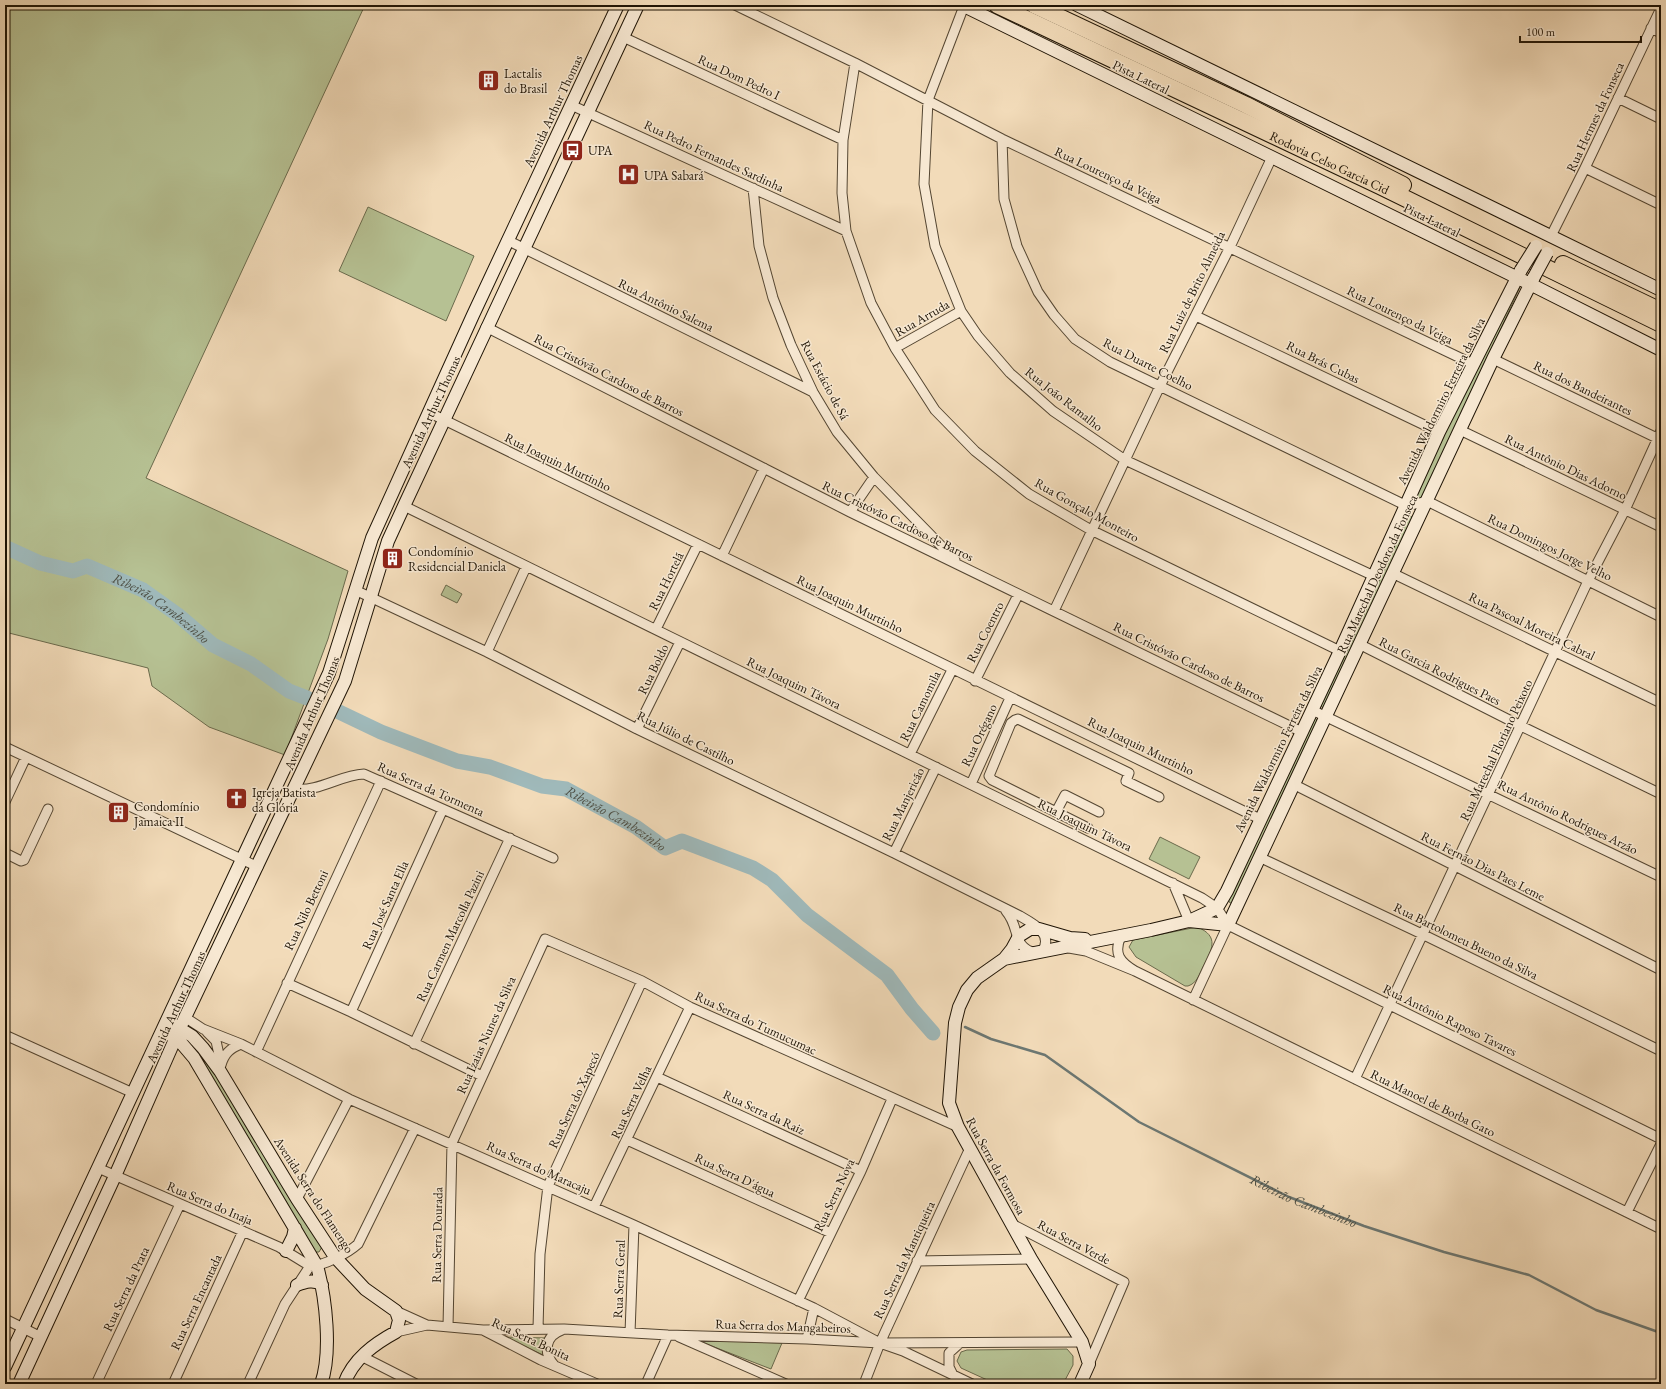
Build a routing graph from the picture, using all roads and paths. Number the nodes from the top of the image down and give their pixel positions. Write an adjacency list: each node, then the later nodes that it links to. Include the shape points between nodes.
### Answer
1 (618, 5): 15 (street, Avenida Arthur Thomas)
2 (638, 5): 11 (street, Avenida Arthur Thomas)
3 (735, 5): 12 (street, Rua Lourenço da Veiga)
4 (997, 5): 36 (highway, Rodovia Celso Garcia Cid, via 1380,186)
5 (1034, 5): 34 (highway, Rodovia Celso Garcia Cid, via 1246,104 1510,239)
6 (1077, 5): 25 (street)
7 (963, 6): 14 (street, Rua João Ramalho); 20 (street, Pista Lateral)
8 (1661, 8): 9 (street, Rua Hermes da Fonseca)
9 (1651, 28): 10 (street); 13 (street, Rua Hermes da Fonseca)
10 (1661, 33)
11 (623, 37): 16 (street, Avenida Arthur Thomas); 19 (street, Rua Dom Pedro I)
12 (855, 64): 14 (street, Rua Lourenço da Veiga); 19 (street, Rua Gonçalo Monteiro)
13 (1618, 98): 17 (street); 21 (street, Rua Hermes da Fonseca)
14 (928, 100): 18 (street, Rua Lourenço da Veiga); 33 (street, Rua João Ramalho, via 924,184 935,246)
15 (571, 105): 16 (street, Rua Pedro Fernandes Sardinha); 26 (street, Avenida Arthur Thomas)
16 (588, 112): 22 (street, Rua Pedro Fernandes Sardinha); 28 (street, Avenida Arthur Thomas)
17 (1661, 119)
18 (1002, 139): 27 (street, Rua Lourenço da Veiga); 42 (street, Rua Duarte Coelho, via 1004,199 1017,246 1038,292 1074,339 1110,362)
19 (843, 140): 24 (street, Rua Gonçalo Monteiro, via 842,193)
20 (1272, 157): 27 (street, Rua Luiz de Brito Almeida); 30 (street, Pista Lateral)
21 (1585, 168): 23 (street); 25 (street, Rua Hermes da Fonseca)
22 (753, 188): 24 (street, Rua Pedro Fernandes Sardinha); 43 (street, Rua Estácio de Sá, via 759,246 773,298)
23 (1661, 205)
24 (846, 231): 38 (street, Rua Gonçalo Monteiro, via 871,303)
25 (1551, 236): 29 (street, Avenida Waldormiro Ferreira da Silva); 32 (street)
26 (507, 240): 28 (street, Rua Antônio Salema); 44 (street, Avenida Arthur Thomas)
27 (1230, 247): 35 (street, Rua Luiz de Brito Almeida); 41 (street, Rua Lourenço da Veiga)
28 (523, 248): 37 (street, Avenida Arthur Thomas); 43 (street, Rua Antônio Salema)
29 (1542, 250): 30 (street, Avenida Waldormiro Ferreira da Silva, bridge); 31 (street, Rua Marechal Deodoro da Fonseca, bridge)
30 (1519, 274): 31 (street, Pista Lateral); 41 (street, Avenida Waldormiro Ferreira da Silva)
31 (1532, 281): 39 (street, Pista Lateral); 40 (street, Rua Marechal Deodoro da Fonseca)
32 (1661, 290)
33 (961, 311): 38 (street, Rua Arruda); 49 (street, Rua João Ramalho, via 978,336 1010,373 1054,411)
34 (1661, 311)
35 (1196, 316): 42 (street, Rua Luiz de Brito Almeida); 47 (street, Rua Brás Cubas)
36 (1661, 324)
37 (486, 327): 45 (street, Avenida Arthur Thomas); 50 (street, Rua Cristóvão Cardoso de Barros)
38 (895, 348): 58 (street, Rua Gonçalo Monteiro, via 934,410 975,451 1029,494)
39 (1661, 350)
40 (1493, 359): 46 (street, Rua Marechal Deodoro da Fonseca); 48 (street, Rua dos Bandeirantes)
41 (1472, 364): 47 (street, Avenida Waldormiro Ferreira da Silva)
42 (1160, 386): 49 (street, Rua Luiz de Brito Almeida); 54 (street, Rua Duarte Coelho)
43 (813, 392): 51 (street, Rua Estácio de Sá, via 837,432)
44 (428, 412): 45 (street, Rua Joaquin Murtinho); 66 (street, Avenida Arthur Thomas, via 372,538)
45 (443, 421): 53 (street, Avenida Arthur Thomas); 59 (street, Rua Joaquin Murtinho)
46 (1460, 430): 52 (street, Rua Marechal Deodoro da Fonseca); 55 (street, Rua Antônio Dias Adorno)
47 (1439, 432): 54 (street, Avenida Waldormiro Ferreira da Silva)
48 (1660, 436): 55 (street, Rua Marechal Floriano Peixoto)
49 (1125, 460): 58 (street, Rua Luiz de Brito Almeida); 64 (street, Rua João Ramalho)
50 (764, 468): 56 (street, Rua Cristóvão Cardoso de Barros); 60 (street)
51 (874, 477): 56 (street); 61 (street, Rua Estácio de Sá)
52 (1427, 501): 54 (street); 63 (street, Rua Marechal Deodoro da Fonseca); 65 (street, Rua Domingos Jorge Velho)
53 (404, 506): 62 (street, Rua Joaquim Távora); 68 (street, Avenida Arthur Thomas, via 388,541)
54 (1407, 506): 64 (street, Avenida Waldormiro Ferreira da Silva)
55 (1625, 510): 57 (street, Rua Antônio Dias Adorno); 65 (street, Rua Marechal Floriano Peixoto)
56 (850, 512): 61 (street, Rua Cristóvão Cardoso de Barros)
57 (1661, 528)
58 (1091, 530): 69 (street, Rua Luiz de Brito Almeida); 74 (street, Rua Gonçalo Monteiro)
59 (698, 544): 60 (street, Rua Joaquin Murtinho); 71 (street, Rua Hortelã)
60 (722, 556): 77 (street, Rua Joaquin Murtinho)
61 (960, 566): 67 (street, Rua Cristóvão Cardoso de Barros)
62 (526, 567): 71 (street, Rua Joaquim Távora); 75 (street)
63 (1392, 573): 73 (street, Rua Marechal Deodoro da Fonseca); 76 (street, Rua Pascoal Moreira Cabral)
64 (1374, 576): 74 (street, Avenida Waldormiro Ferreira da Silva)
65 (1588, 581): 70 (street, Rua Domingos Jorge Velho); 76 (street, Rua Marechal Floriano Peixoto)
66 (355, 590): 68 (street, Rua Júlio de Castilho); 111 (street, Avenida Arthur Thomas, via 329,674)
67 (1018, 595): 69 (street, Rua Cristóvão Cardoso de Barros); 78 (street, Rua Coentro)
68 (371, 596): 75 (street, Rua Júlio de Castilho); 95 (street, Avenida Arthur Thomas, via 345,681)
69 (1054, 611): 85 (street, Rua Cristóvão Cardoso de Barros)
70 (1661, 617)
71 (656, 629): 72 (street, Rua Joaquim Távora)
72 (680, 642): 84 (street, Rua Boldo); 89 (street, Rua Joaquim Távora)
73 (1359, 644): 82 (street, Rua Marechal Deodoro da Fonseca); 83 (street, Rua Garcia Rodrigues Paes)
74 (1340, 651): 81 (street, Avenida Waldormiro Ferreira da Silva)
75 (487, 652): 84 (street, Rua Júlio de Castilho)
76 (1556, 652): 80 (street, Rua Pascoal Moreira Cabral); 83 (street, Rua Marechal Floriano Peixoto)
77 (952, 670): 78 (street, Rua Joaquin Murtinho); 89 (street, Rua Camomila)
78 (975, 681): 79 (street, Rua Joaquin Murtinho)
79 (1010, 698): 86 (street, Rua Orégano); 104 (street, Rua Joaquin Murtinho)
80 (1661, 703)
81 (1312, 710): 82 (street, Rua Antônio Rodrigues Arzão); 85 (street, Avenida Waldormiro Ferreira da Silva)
82 (1325, 715): 94 (street, Rua Marechal Deodoro da Fonseca); 96 (street, Rua Antônio Rodrigues Arzão)
83 (1521, 726): 96 (street, Rua Marechal Floriano Peixoto); 97 (street, Rua Garcia Rodrigues Paes)
84 (637, 729): 108 (street, Rua Júlio de Castilho)
85 (1302, 732): 104 (street, Avenida Waldormiro Ferreira da Silva)
86 (992, 738): 87 (street); 93 (street, Rua Orégano)
87 (1002, 743): 98 (street, via 1011,723 1018,719 1129,773 1126,781); 102 (street, via 988,776)
88 (5, 747): 90 (street)
89 (910, 754): 91 (street, Rua Joaquim Távora)
90 (26, 758): 99 (street); 111 (street)
91 (936, 767): 93 (street, Rua Joaquim Távora); 108 (street, Rua Manjericão)
92 (381, 781): 95 (street, Rua Serra da Tormenta, via 364,774 350,775 306,790); 101 (street, Rua Serra da Tormenta); 132 (street, Rua Nilo Bettoni)
93 (971, 784): 115 (street, Rua Joaquim Távora)
94 (1293, 784): 109 (street, Rua Marechal Deodoro da Fonseca); 113 (street, Rua Fernão Dias Paes Leme)
95 (295, 789): 112 (street, Avenida Arthur Thomas)
96 (1490, 793): 113 (street, Rua Marechal Floriano Peixoto); 114 (street, Rua Antônio Rodrigues Arzão)
97 (1661, 794)
98 (1159, 797)
99 (5, 802)
100 (48, 809): 107 (street, via 24,860 20,861)
101 (443, 809): 106 (street, Rua Serra da Tormenta); 136 (street, Rua José Santa Ella)
102 (1056, 812): 103 (street, via 1064,795); 105 (street)
103 (1098, 812)
104 (1260, 819): 116 (street, Avenida Waldormiro Ferreira da Silva)
105 (1088, 828)
106 (510, 838): 110 (street, Rua Serra da Tormenta); 142 (street, Rua Carmen Marcolla Pazini)
107 (5, 853)
108 (894, 853): 117 (street, Rua Júlio de Castilho)
109 (1258, 857): 119 (street, Rua Marechal Deodoro da Fonseca); 121 (street, Rua Bartolomeu Bueno da Silva)
110 (553, 858)
111 (242, 860): 112 (street); 137 (street, Avenida Arthur Thomas)
112 (258, 866): 138 (street, Avenida Arthur Thomas)
113 (1455, 867): 121 (street, Rua Marechal Floriano Peixoto); 129 (street, Rua Fernão Dias Paes Leme)
114 (1661, 877)
115 (1173, 883): 116 (street, Rua Joaquim Távora); 118 (street)
116 (1217, 908): 118 (street, Rua Serra da Formosa); 119 (street, Rua Joaquim Távora)
117 (1006, 910): 120 (street, Rua Júlio de Castilho); 123 (street, via 1015,925)
118 (1189, 921): 119 (street, Rua Serra da Formosa); 122 (street, Rua Serra da Formosa)
119 (1228, 924): 133 (street); 134 (street, Rua Antônio Raposo Tavares)
120 (1039, 929): 123 (street, Rua Serra da Formosa, via 1030,929); 125 (street, Rua Serra da Formosa, via 1070,938); 127 (street, via 1047,940 1046,946)
121 (1424, 935): 134 (street, Rua Marechal Floriano Peixoto); 143 (street, Rua Bartolomeu Bueno da Silva)
122 (1120, 936): 125 (street, Rua Serra da Formosa); 130 (street, via 1118,957)
123 (1018, 938): 127 (street, via 1025,949); 128 (street, Rua Serra da Formosa)
124 (545, 939): 131 (street, Rua Serra do Tumucumac); 146 (street, Rua Izaias Nunes da Silva)
125 (1099, 940): 126 (street, Rua Serra da Formosa)
126 (1066, 947): 127 (street, Rua Serra da Formosa); 130 (street, via 1086,951)
127 (1039, 952): 128 (street, Rua Serra da Formosa)
128 (1004, 959): 152 (street, Rua Serra da Formosa, via 977,978 967,990 959,1007 952,1046 949,1103)
129 (1661, 970)
130 (1135, 971): 133 (street)
131 (642, 982): 135 (street, Rua Serra do Tumucumac); 162 (street, Rua Serra do Xapecó)
132 (287, 983): 136 (street); 144 (street, Rua Nilo Bettoni)
133 (1193, 1000): 148 (street, Rua Manoel de Borba Gato)
134 (1391, 1005): 148 (street, Rua Marechal Floriano Peixoto); 154 (street, Rua Antônio Raposo Tavares)
135 (690, 1007): 147 (street, Rua Serra Velha); 151 (street, Rua Serra do Tumucumac)
136 (351, 1012): 142 (street)
137 (165, 1027): 138 (street); 149 (street, Avenida Arthur Thomas)
138 (181, 1028): 139 (street, Rua Serra do Maracaju); 145 (street, Avenida Serra do Flamengo, via 192,1036); 161 (street, Avenida Arthur Thomas); 169 (street, via 194,1058)
139 (203, 1028): 141 (street, Rua Serra do Maracaju); 145 (street, via 216,1041)
140 (5, 1035): 149 (street)
141 (241, 1044): 144 (street, Rua Serra do Maracaju); 145 (street, via 227,1052)
142 (414, 1044): 146 (street)
143 (1661, 1051)
144 (256, 1052): 150 (street, Rua Serra do Maracaju)
145 (220, 1067): 163 (street, Avenida Serra do Flamengo)
146 (482, 1076): 156 (street, Rua Izaias Nunes da Silva)
147 (657, 1077): 155 (street, Rua Serra Velha); 160 (street, Rua Serra da Raiz)
148 (1355, 1079): 166 (street, Rua Manoel de Borba Gato)
149 (133, 1093): 159 (street, Avenida Arthur Thomas)
150 (349, 1099): 153 (street, Rua Serra do Maracaju); 163 (street)
151 (892, 1099): 152 (street, Rua Serra do Tumucumac); 160 (street, Rua Serra Nova)
152 (958, 1127): 158 (street, Rua Serra da Formosa)
153 (415, 1128): 156 (street, Rua Serra do Maracaju); 174 (street, via 358,1244 350,1252)
154 (1661, 1139)
155 (628, 1140): 165 (street, Rua Serra Velha); 172 (street, Rua Serra D'água)
156 (452, 1143): 162 (street, Rua Serra do Maracaju); 185 (street, Rua Serra Dourada)
157 (1661, 1144): 166 (street)
158 (970, 1148): 167 (street, Rua Serra da Formosa); 176 (street, Rua Serra da Mantiqueira)
159 (98, 1168): 161 (street, Rua Serra do Inaja); 186 (street, Avenida Arthur Thomas)
160 (861, 1171): 172 (street, Rua Serra Nova)
161 (116, 1176): 164 (street, Rua Serra do Inaja); 193 (street, Avenida Arthur Thomas)
162 (548, 1186): 165 (street, Rua Serra do Maracaju); 187 (street, Rua Serra do Xapecó, via 540,1254)
163 (297, 1199): 174 (street, Avenida Serra do Flamengo)
164 (180, 1204): 171 (street, Rua Serra do Inaja); 206 (street, Rua Serra da Prata)
165 (594, 1207): 168 (street, Rua Serra do Maracaju)
166 (1627, 1212): 170 (street, Rua Manoel de Borba Gato)
167 (1012, 1224): 175 (street, Rua Serra da Formosa); 199 (street, Rua Serra Verde, via 1124,1282)
168 (634, 1225): 180 (street, Rua Serra do Maracaju); 191 (street, Rua Serra Geral)
169 (295, 1228): 173 (street); 177 (street)
170 (1661, 1229)
171 (243, 1232): 173 (street, Rua Serra do Inaja); 207 (street, Rua Serra Encantada)
172 (831, 1233): 180 (street, Rua Serra Nova)
173 (286, 1252): 177 (street, Rua Serra do Inaja)
174 (335, 1257): 177 (street); 182 (street, Avenida Serra do Flamengo, via 364,1289)
175 (1031, 1259): 176 (street); 195 (street, Rua Serra da Formosa)
176 (918, 1261): 196 (street, Rua Serra da Mantiqueira)
177 (313, 1266): 178 (street); 179 (street)
178 (322, 1284): 179 (street, via 310,1281); 203 (street, via 326,1324)
179 (297, 1286): 208 (street, via 285,1304)
180 (798, 1301): 181 (street, Rua Serra do Maracaju)
181 (814, 1308): 194 (street); 196 (street, Rua Serra do Maracaju)
182 (396, 1311): 184 (street, Avenida Serra do Flamengo); 190 (street, via 399,1320)
183 (5, 1319): 186 (street)
184 (427, 1325): 185 (street, Rua Serra Bonita); 190 (street)
185 (448, 1327): 189 (street, Rua Serra Bonita)
186 (24, 1328): 193 (street); 201 (street, Avenida Arthur Thomas)
187 (538, 1328): 188 (street, Rua Serra dos Mangabeiros); 189 (street, Rua Serra dos Mangabeiros)
188 (564, 1329): 191 (street, Rua Serra dos Mangabeiros); 200 (street, via 553,1334 546,1347)
189 (483, 1330): 200 (street, Rua Serra Bonita)
190 (396, 1332): 198 (street, via 379,1341)
191 (630, 1333): 192 (street, Rua Serra dos Mangabeiros)
192 (672, 1335): 194 (street, Rua Serra dos Mangabeiros); 211 (street); 212 (street)
193 (41, 1337): 205 (street, Avenida Arthur Thomas)
194 (807, 1339): 196 (street, Rua Serra dos Mangabeiros)
195 (1082, 1342): 197 (street, Rua Serra dos Mangabeiros); 199 (street, Rua Serra da Formosa)
196 (880, 1343): 197 (street, Rua Serra dos Mangabeiros); 202 (street); 213 (street, Rua Serra da Mantiqueira)
197 (960, 1343): 202 (street, via 949,1353 949,1367)
198 (361, 1356): 204 (street); 209 (street)
199 (1089, 1364): 215 (street)
200 (554, 1365): 210 (street, Rua Serra Bonita)
201 (5, 1367)
202 (953, 1375): 214 (street)
203 (323, 1379): 204 (street)
204 (345, 1382)
205 (20, 1384)
206 (96, 1384)
207 (173, 1384)
208 (248, 1384)
209 (416, 1384)
210 (597, 1384)
211 (646, 1384)
212 (786, 1384)
213 (864, 1384)
214 (972, 1384)
215 (1080, 1384)

